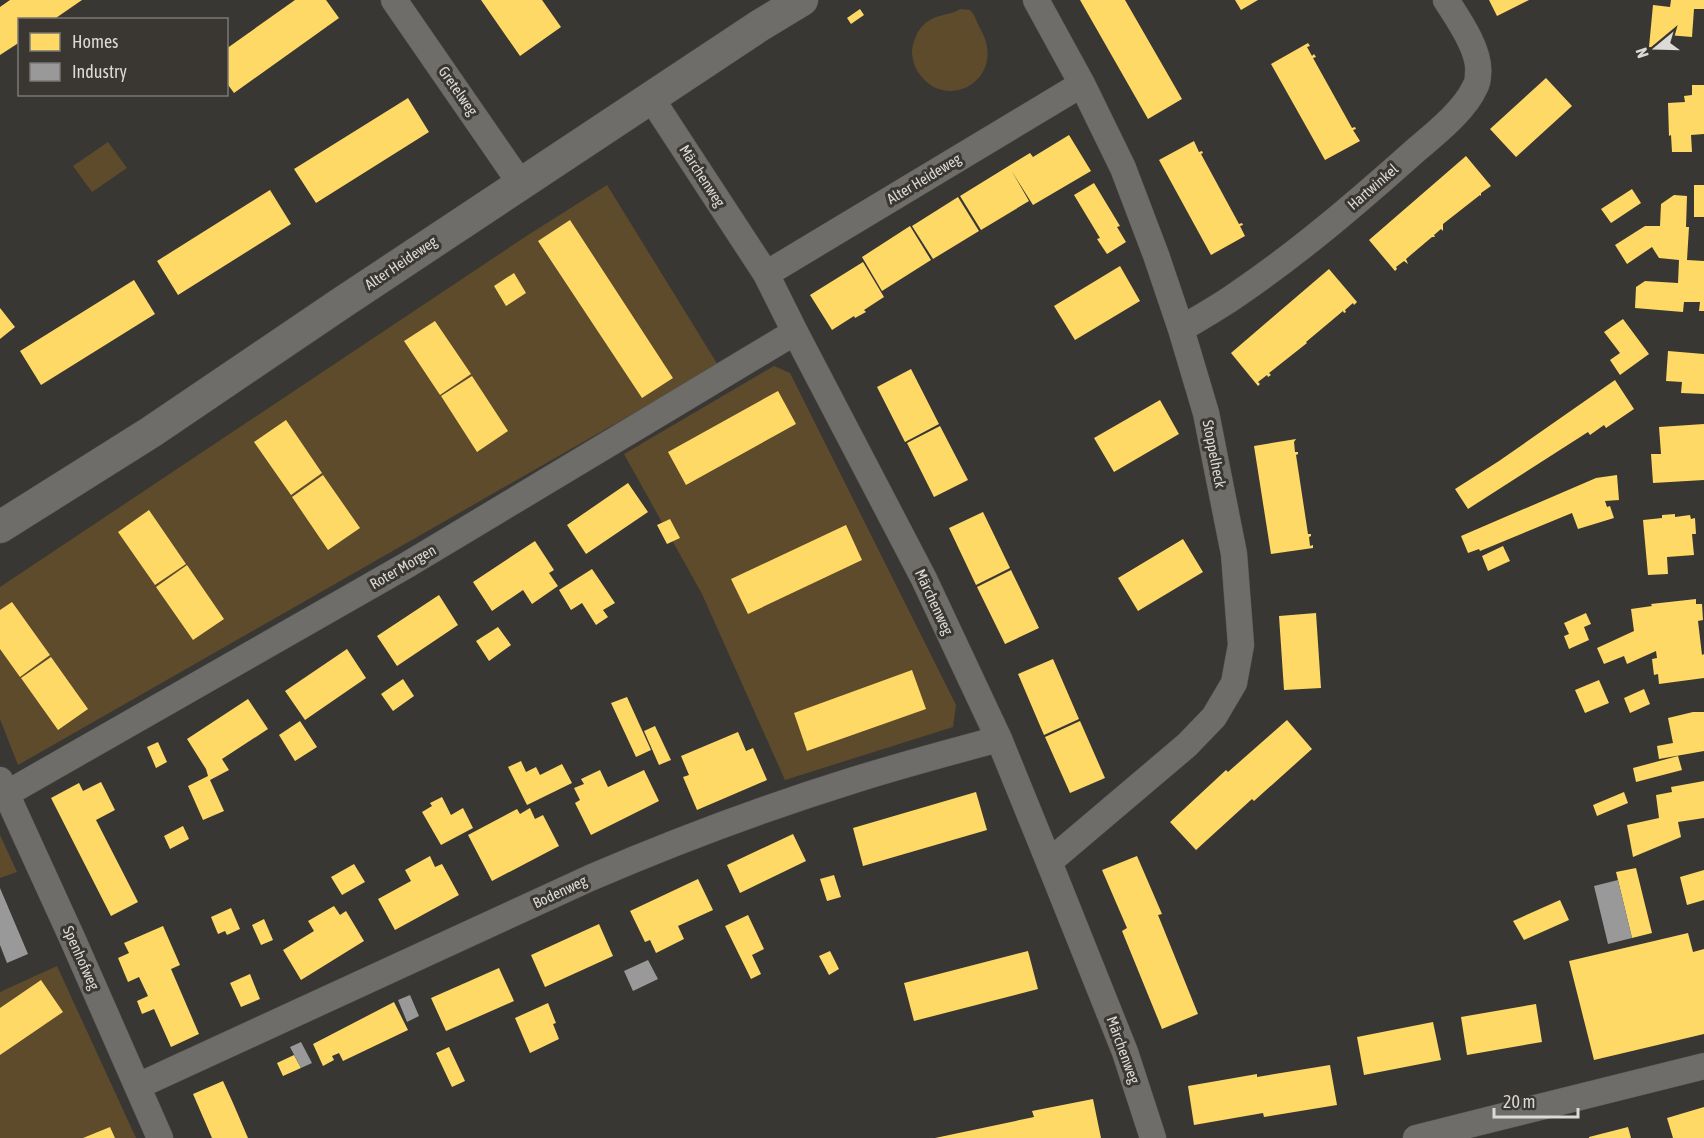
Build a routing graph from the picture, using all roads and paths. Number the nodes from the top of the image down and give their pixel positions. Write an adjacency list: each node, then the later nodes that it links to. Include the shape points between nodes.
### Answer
1 (394, 0): 7 (street, Gretelweg)
2 (802, 0): 6 (street, Alter Heideweg)
3 (1036, 0): 5 (street, Stoppelheck)
4 (1446, 0): 9 (street, Hartwinkel, via 1467,35 1479,72 1475,88 1463,105 1300,249)
5 (1082, 84): 8 (street, Alter Heideweg); 9 (street, Stoppelheck, via 1123,168)
6 (651, 98): 7 (street, Alter Heideweg); 8 (street, Märchenweg)
7 (521, 184): 11 (street, Alter Heideweg, via 151,432)
8 (766, 274): 10 (street, Märchenweg)
9 (1181, 329): 14 (street, Stoppelheck, via 1206,412 1234,554 1241,645 1234,683 1214,717 1187,745)
10 (795, 332): 12 (street, Märchenweg, via 924,579); 13 (street, Roter Morgen, via 407,565)
11 (0, 527)
12 (999, 739): 14 (street, Märchenweg); 16 (street, Bodenweg, via 854,780 656,850)
13 (3, 787): 16 (street, Spenhofweg)
14 (1049, 862): 18 (street, Märchenweg, via 1125,1052)
15 (1704, 1066): 19 (street)
16 (138, 1086): 17 (street, Spenhofweg)
17 (160, 1138)
18 (1153, 1138)
19 (1416, 1138)

